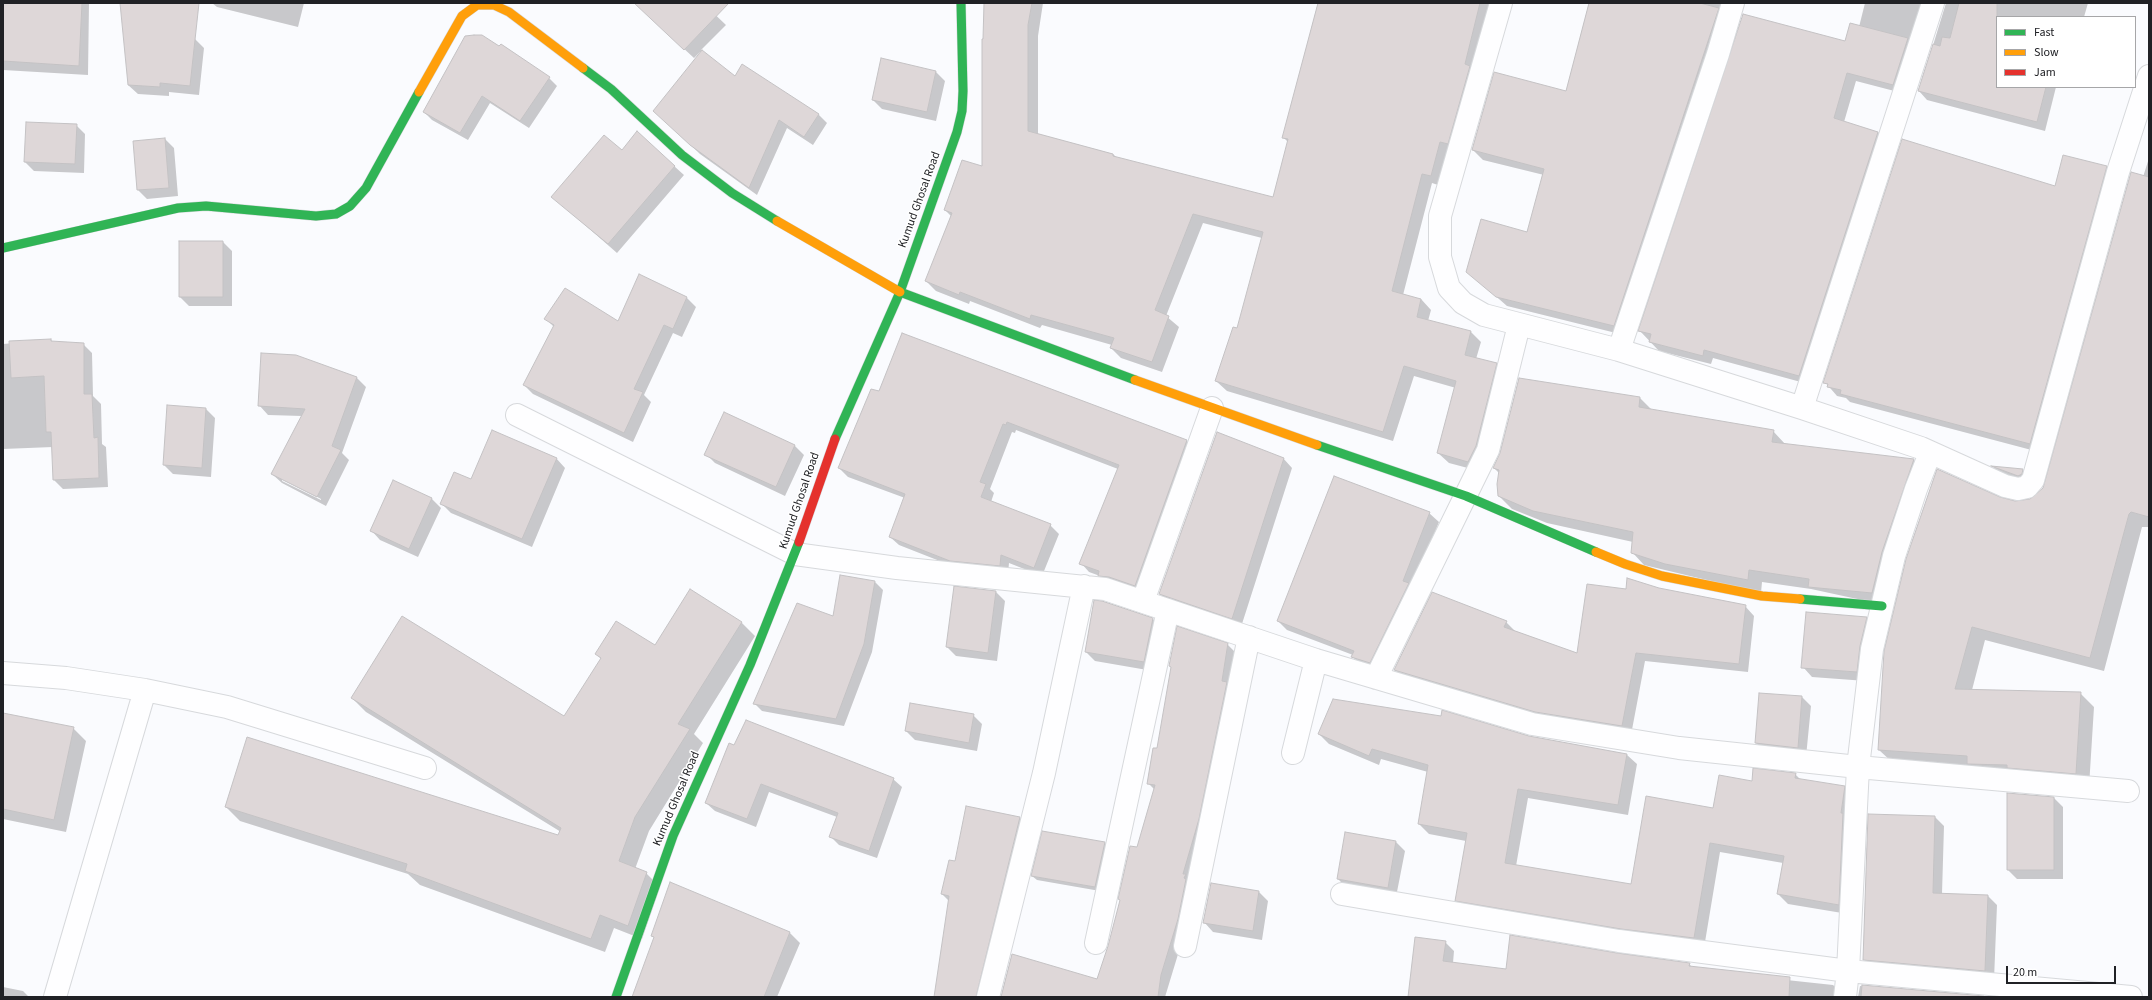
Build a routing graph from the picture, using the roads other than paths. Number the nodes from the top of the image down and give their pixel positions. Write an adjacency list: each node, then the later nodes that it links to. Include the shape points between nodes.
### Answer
1 (961, 3): 9 (street, Kumud Ghosal Road, via 962,111)
2 (1501, 3): 10 (street, via 1440,216 1440,257 1449,288 1463,303 1484,315)
3 (1733, 3): 11 (street)
4 (1933, 3): 13 (street)
5 (475, 4): 6 (street); 8 (street, via 462,16 366,188 350,206 336,214 316,216 206,206 178,208)
6 (510, 7): 9 (street, via 611,89 682,155 732,193)
7 (2149, 76): 15 (street, via 2118,172 2033,480 2027,487 2018,489 2005,486)
8 (3, 248)
9 (900, 292): 12 (street); 17 (street, Kumud Ghosal Road, via 834,439)
10 (1519, 325): 11 (street); 16 (street, via 1488,450)
11 (1619, 350): 13 (street)
12 (1212, 408): 16 (street); 19 (street)
13 (1802, 408): 15 (street)
14 (517, 415): 17 (street)
15 (1930, 453): 20 (street, via 1894,556)
16 (1466, 496): 20 (street, via 1625,564 1662,576 1762,596); 25 (street)
17 (795, 554): 18 (street, via 897,568); 36 (street, Kumud Ghosal Road, via 750,665 673,836)
18 (1084, 586): 19 (street, via 1105,589); 37 (street, via 1044,773)
19 (1143, 601): 21 (street)
20 (1882, 606): 28 (street, via 1872,650)
21 (1168, 610): 22 (street); 32 (street)
22 (1249, 637): 23 (street); 33 (street)
23 (1316, 660): 25 (street); 27 (street)
24 (3, 673): 26 (street, via 66,678)
25 (1376, 678): 28 (street, via 1532,724 1679,748)
26 (145, 690): 29 (street, via 227,707); 35 (street)
27 (1293, 753)
28 (1858, 767): 30 (street); 34 (street)
29 (425, 768)
30 (2128, 792)
31 (1342, 894): 34 (street, via 1619,941)
32 (1096, 943)
33 (1184, 946)
34 (1848, 971): 38 (street); 39 (street)
35 (55, 997)
36 (616, 997)
37 (988, 997)
38 (1845, 997)
39 (2131, 997)

